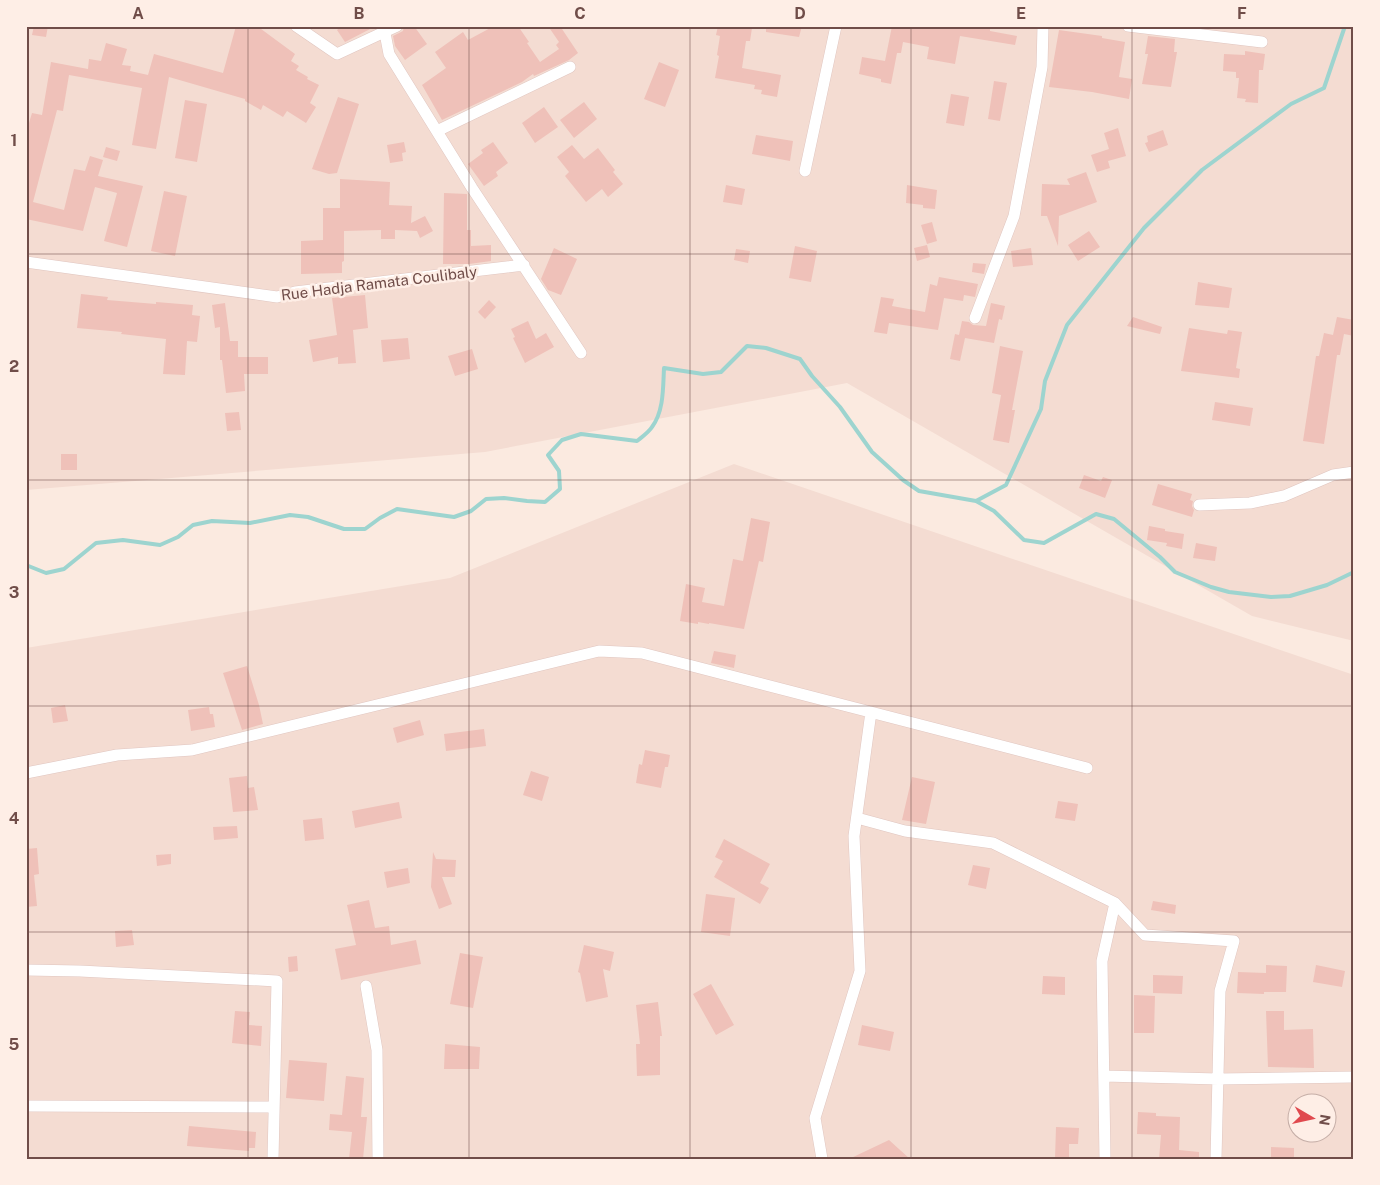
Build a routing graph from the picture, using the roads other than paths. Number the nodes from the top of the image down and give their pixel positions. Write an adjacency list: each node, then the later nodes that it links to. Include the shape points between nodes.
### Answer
1 (296, 26): 6 (street, via 336,54)
2 (397, 26): 6 (street)
3 (836, 26): 10 (street)
4 (1043, 26): 13 (street, via 1042,67 1014,216)
5 (1128, 26): 7 (street)
6 (385, 33): 9 (street, via 389,54)
7 (1262, 42)
8 (570, 66): 9 (street)
9 (437, 131): 12 (street)
10 (805, 171)
11 (26, 262): 12 (street, Rue Hadja Ramata Coulibaly, via 277,297 295,292)
12 (524, 265): 14 (street)
13 (975, 318)
14 (581, 353)
15 (1354, 472): 16 (street, via 1333,475 1284,496)
16 (1200, 505)
17 (871, 712): 18 (street); 19 (street, via 642,653 599,651 192,750 117,755); 20 (street)
18 (1087, 768)
19 (26, 773)
20 (857, 818): 21 (street, via 905,831 993,843); 31 (street, via 854,836 860,971 815,1118)
21 (1115, 903): 24 (street, via 1102,961); 26 (street, via 1145,935 1234,941 1220,991)
22 (26, 970): 28 (street, via 277,981)
23 (366, 986): 30 (street, via 376,1050)
24 (1104, 1076): 26 (street); 32 (street)
25 (1354, 1077): 26 (street)
26 (1218, 1079): 33 (street)
27 (26, 1106): 28 (street)
28 (274, 1107): 29 (street)
29 (273, 1159)
30 (378, 1159)
31 (822, 1159)
32 (1105, 1159)
33 (1216, 1159)

